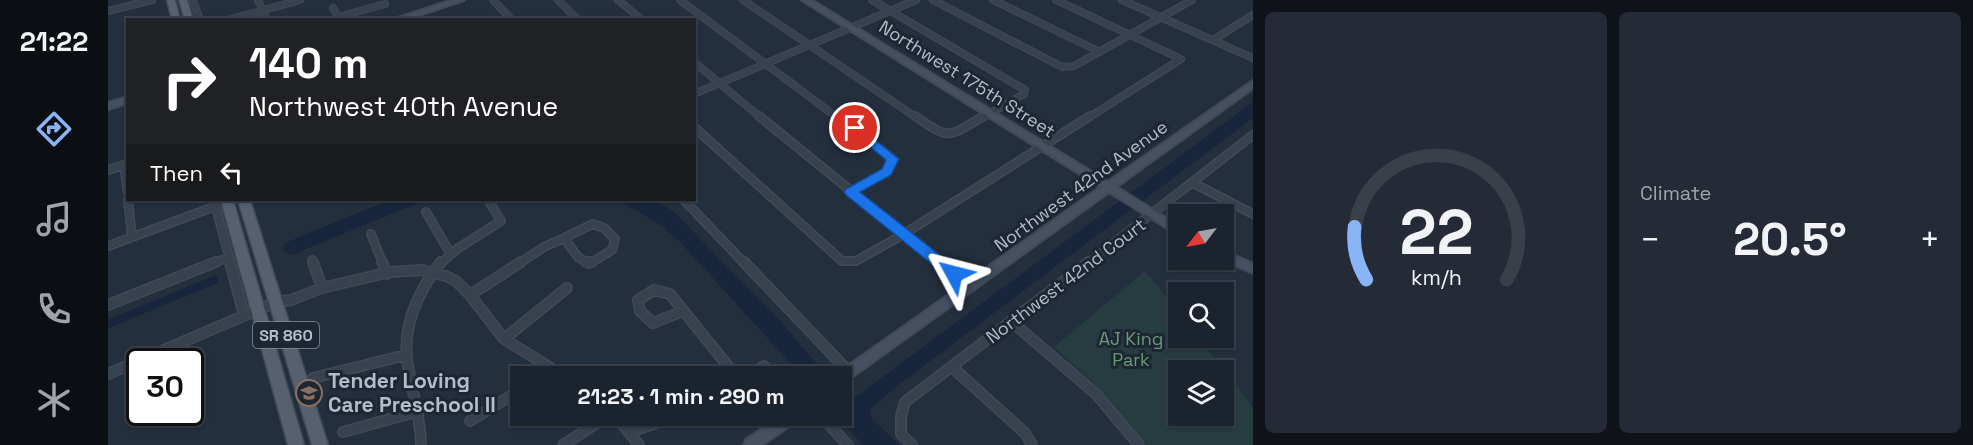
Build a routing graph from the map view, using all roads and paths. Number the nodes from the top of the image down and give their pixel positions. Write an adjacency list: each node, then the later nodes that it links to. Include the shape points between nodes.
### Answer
1 (152, 0): 25 (street)
2 (171, 0): 29 (main road)
3 (183, 0): 30 (main road)
4 (194, 0): 31 (street)
5 (258, 0): 24 (street)
6 (300, 0): 24 (street)
7 (460, 0): 35 (street)
8 (493, 0): 36 (street)
9 (618, 0): 38 (street)
10 (680, 0): 45 (street)
11 (743, 0): 42 (street)
12 (806, 0): 39 (street, Northwest 175th Street)
13 (872, 0): 26 (street)
14 (916, 0): 26 (street)
15 (933, 0): 43 (street, via 1062,67 1074,66)
16 (993, 0): 43 (street)
17 (1056, 0): 40 (street)
18 (1122, 0): 28 (street)
19 (1182, 0): 21 (street)
20 (558, 1): 37 (street)
21 (1191, 1): 28 (street)
22 (385, 4): 34 (street)
23 (333, 8): 34 (street)
24 (263, 10): 32 (street); 33 (street)
25 (108, 11)
26 (890, 11): 39 (street); 52 (street, via 1025,90 1022,96)
27 (1253, 15): 41 (street)
28 (1162, 17): 40 (street); 41 (street)
29 (176, 18)
30 (188, 18)
31 (199, 18)
32 (235, 18)
33 (266, 18)
34 (339, 18)
35 (402, 18)
36 (510, 18)
37 (576, 18)
38 (640, 18)
39 (852, 28): 42 (street); 52 (street, Northwest 175th Street)
40 (1130, 34): 43 (street); 55 (street, via 1181,59)
41 (1212, 40): 44 (street)
42 (810, 45): 45 (street); 52 (street, via 935,130 953,134)
43 (1100, 52)
44 (1253, 57)
45 (767, 63): 47 (street); 60 (street, via 893,159 886,172)
46 (696, 64): 47 (street)
47 (720, 83): 49 (street); 60 (street)
48 (1253, 84): 59 (street, Northwest 42nd Avenue)
49 (696, 93)
50 (126, 101): 51 (street)
51 (108, 106)
52 (991, 114): 55 (street, Northwest 175th Street)
53 (696, 129): 71 (street, via 842,261 856,261)
54 (1253, 135): 58 (street, Northwest 42nd Court)
55 (1044, 146): 59 (street, Northwest 175th Street); 71 (street)
56 (126, 164): 57 (street)
57 (108, 170)
58 (1193, 183): 67 (street, Northwest 42nd Court); 68 (street)
59 (1110, 187): 67 (street, Northwest 175th Street); 82 (street, Northwest 42nd Avenue)
60 (850, 192): 71 (street)
61 (128, 201): 72 (street)
62 (685, 201): 95 (street)
63 (221, 202): 65 (main road); 72 (street); 76 (street); 89 (main road, SR 860)
64 (490, 202): 75 (street, via 501,221)
65 (246, 205): 86 (main road, SR 860)
66 (426, 212): 75 (street)
67 (1149, 212): 69 (street, Northwest 175th Street); 90 (street, Northwest 42nd Court)
68 (1253, 214)
69 (1168, 224)
70 (372, 234): 80 (street)
71 (904, 234): 82 (street)
72 (132, 237): 74 (street)
73 (564, 238): 73 (street, via 593,224 615,238 612,250 589,264 578,257); 85 (street)
74 (108, 246)
75 (450, 253): 81 (street)
76 (228, 257): 87 (street); 89 (street)
77 (312, 260): 83 (street)
78 (1234, 260): 79 (street)
79 (1253, 269)
80 (387, 273): 81 (street); 83 (street)
81 (434, 273): 85 (street, via 456,281); 92 (street, via 407,326)
82 (971, 287): 97 (street, Northwest 42nd Avenue)
83 (322, 288): 86 (street)
84 (567, 288): 91 (street)
85 (470, 295): 91 (street)
86 (276, 302): 89 (street); 112 (main road, SR 860)
87 (108, 305)
88 (683, 311): 88 (street, via 662,291 654,290 638,300 637,308 653,323); 94 (street)
89 (251, 312): 98 (street); 111 (main road, SR 860)
90 (1011, 321): 96 (street, Northwest 42nd Court); 119 (street, via 1098,394)
91 (504, 339): 93 (street)
92 (406, 355): 99 (street); 101 (street)
93 (548, 366)
94 (728, 366)
95 (837, 366)
96 (953, 368): 117 (street, Northwest 42nd Court, via 905,402 901,434); 118 (street, via 1025,433)
97 (852, 370)
98 (108, 374)
99 (314, 378)
100 (510, 396): 102 (street)
101 (419, 411): 108 (street); 113 (street)
102 (470, 421)
103 (593, 426): 110 (street)
104 (625, 426): 109 (street)
105 (647, 426): 109 (street)
106 (777, 426): 115 (street)
107 (830, 426): 116 (street)
108 (343, 432)
109 (630, 432): 114 (street)
110 (565, 444)
111 (296, 445)
112 (320, 445)
113 (421, 445)
114 (639, 445)
115 (751, 445)
116 (848, 445)
117 (912, 445)
118 (1032, 445)
119 (1139, 445)

